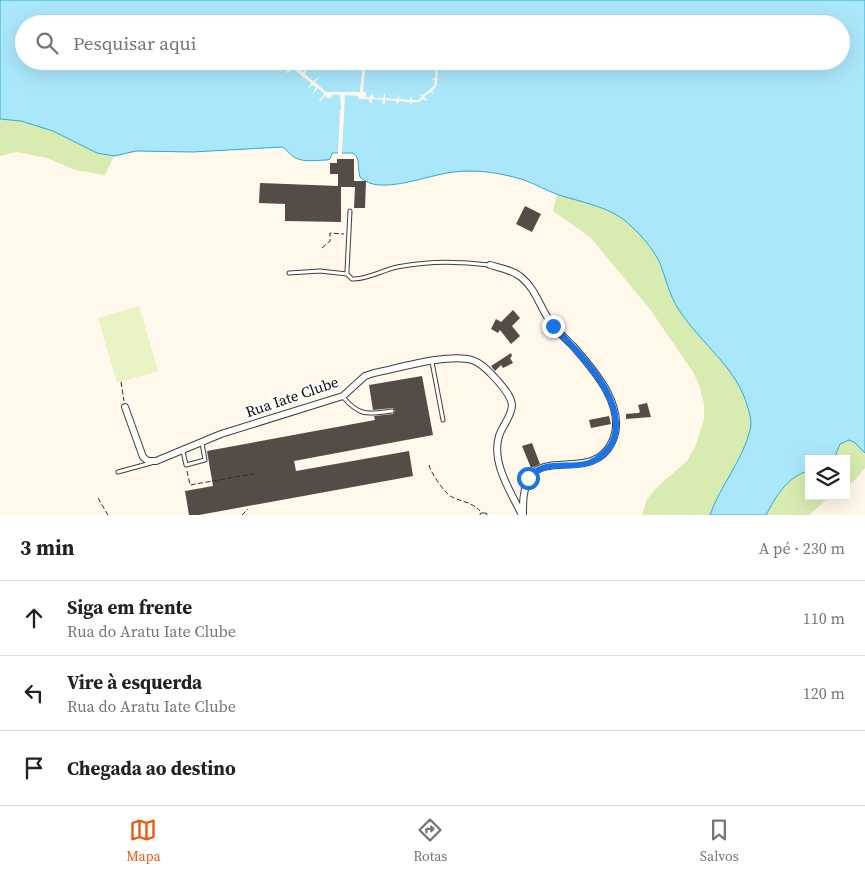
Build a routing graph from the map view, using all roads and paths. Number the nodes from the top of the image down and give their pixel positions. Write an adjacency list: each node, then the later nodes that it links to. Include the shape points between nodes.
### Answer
1 (350, 211): 2 (lane)
2 (350, 234): 3 (path, via 330,233 330,241); 6 (lane)
3 (322, 248)
4 (490, 265): 6 (lane, via 470,262 424,264 354,279); 25 (street, via 513,272 528,283 553,326 597,377 616,416 612,442 604,453 582,464 541,468 528,478)
5 (289, 273): 6 (lane, via 320,271)
6 (347, 274)
7 (432, 362): 9 (street, Rua Iate Clube, via 365,376); 12 (lane); 25 (street, Rua Iate Clube, via 471,360 484,367 507,393 511,410 499,436 498,459)
8 (121, 382): 10 (path)
9 (343, 396): 11 (lane, via 362,414); 13 (street, Rua Iate Clube, via 221,434)
10 (125, 407): 15 (street, via 143,457)
11 (392, 411)
12 (443, 420)
13 (202, 443): 14 (street, Rua Iate Clube); 16 (lane, via 205,460)
14 (183, 450): 15 (street, Rua Iate Clube); 16 (lane)
15 (156, 460): 18 (lane)
16 (186, 465): 19 (path, via 190,485)
17 (429, 466): 24 (path, via 450,496 471,504)
18 (118, 472)
19 (258, 472)
20 (98, 498): 22 (path)
21 (248, 509): 23 (path)
22 (108, 515)
23 (242, 515)
24 (484, 515)
25 (522, 515)

